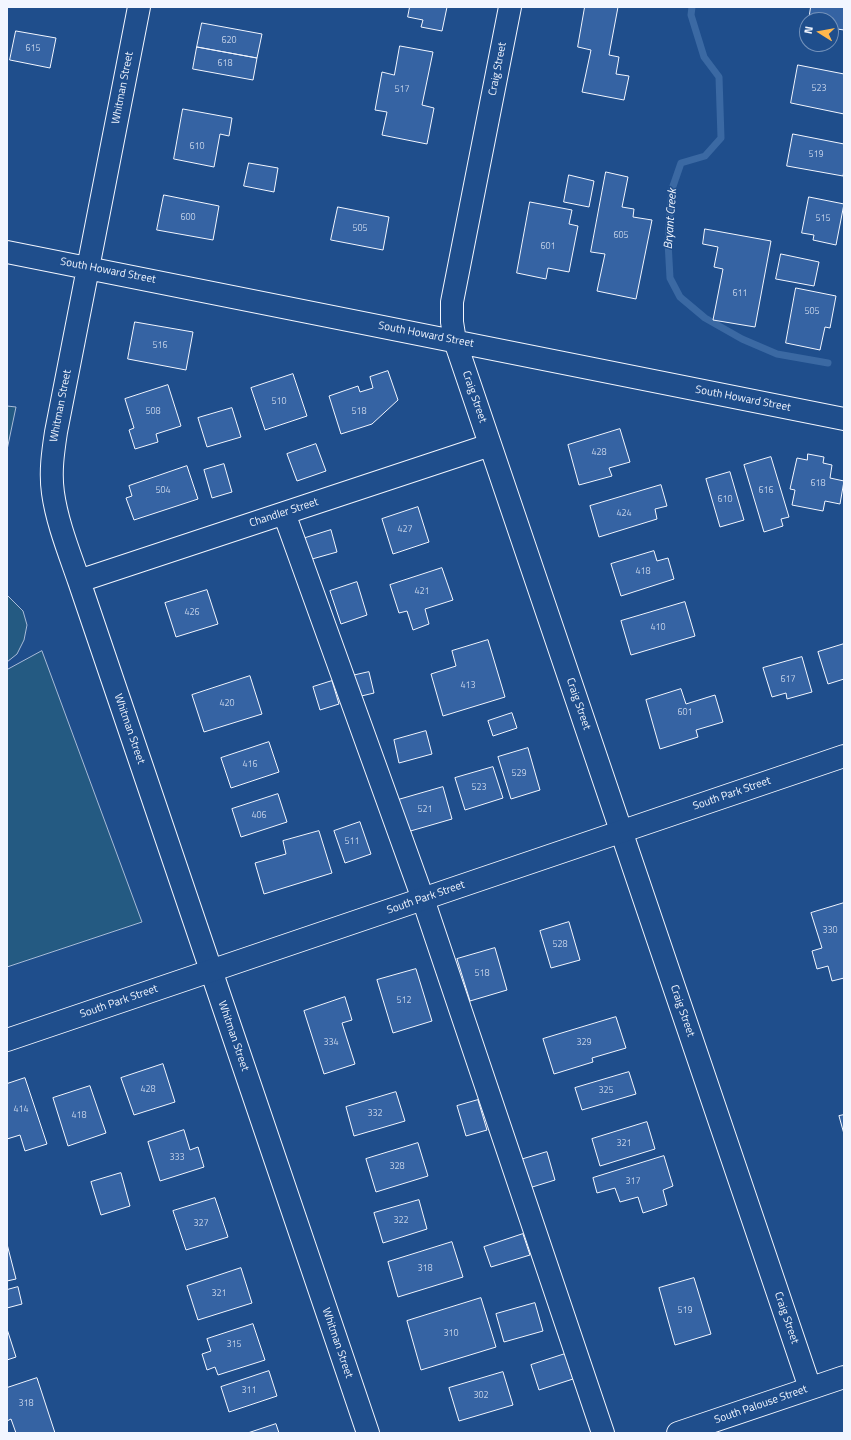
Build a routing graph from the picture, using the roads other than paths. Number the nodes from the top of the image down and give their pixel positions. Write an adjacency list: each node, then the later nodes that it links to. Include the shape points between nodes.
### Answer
1 (139, 7): 4 (street, Whitman Street)
2 (510, 7): 5 (street, Craig Street, via 452,302)
3 (7, 252): 4 (street, South Howard Street)
4 (88, 267): 5 (street, South Howard Street); 9 (street, Whitman Street, via 52,462 53,493)
5 (455, 342): 6 (street, South Howard Street); 7 (street, Craig Street)
6 (844, 419)
7 (490, 446): 8 (street, Chandler Street); 11 (street, Craig Street)
8 (284, 513): 9 (street, Chandler Street); 12 (street)
9 (78, 581): 13 (street, Whitman Street)
10 (844, 756): 11 (street, South Park Street)
11 (621, 832): 12 (street, South Park Street); 16 (street, Craig Street)
12 (423, 899): 13 (street, South Park Street); 18 (street)
13 (211, 971): 14 (street, South Park Street); 17 (street, Whitman Street)
14 (7, 1040)
15 (844, 1377): 16 (street, South Palouse Street)
16 (810, 1388): 19 (street, South Palouse Street)
17 (368, 1433)
18 (603, 1433)
19 (678, 1433)

